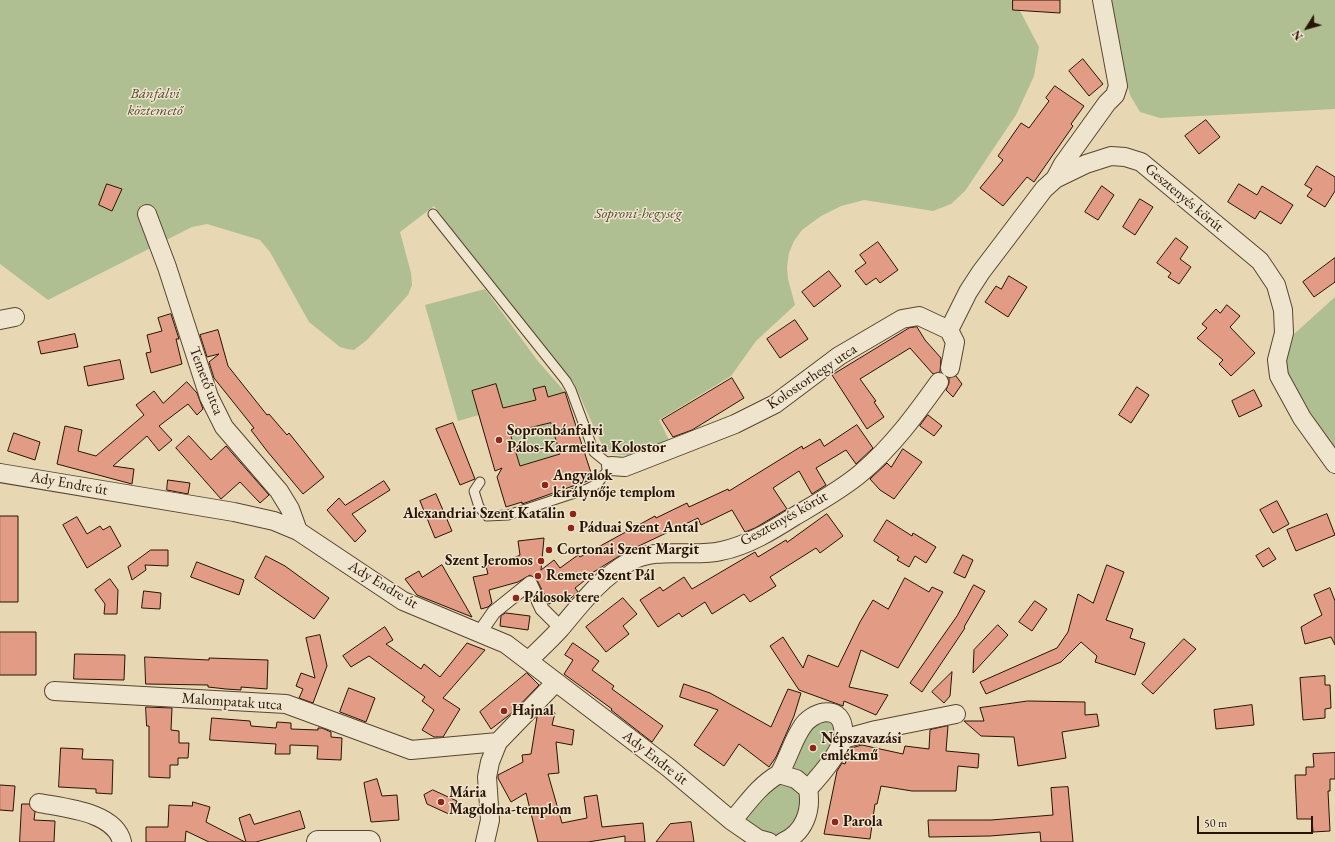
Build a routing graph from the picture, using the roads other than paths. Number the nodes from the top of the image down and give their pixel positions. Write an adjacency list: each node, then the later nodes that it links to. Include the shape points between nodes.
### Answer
1 (1102, 0): 2 (street, via 1118,86 1115,95 1107,102)
2 (1055, 179): 5 (street, Gesztenyés körút, via 1044,189 981,272); 6 (street, Gesztenyés körút, via 1086,164 1111,156 1141,162 1260,261 1276,285 1283,310 1284,333 1277,360 1279,376 1302,418)
3 (147, 214): 10 (street, Temető utca, via 209,397 224,427 279,491 290,509)
4 (434, 214): 7 (lane, via 566,381 594,452)
5 (949, 330): 7 (street, Kolostorhegy utca, via 919,316 902,319 839,356 775,404 735,424 625,467); 11 (street, Gesztenyés körút, via 955,342 944,375 904,429 861,474 779,526 748,542 721,552 653,553 630,562 596,587 570,614)
6 (1335, 464)
7 (611, 466): 9 (lane, via 598,484 508,515 487,516 479,507 474,491)
8 (1, 472): 10 (street, Ady Endre út, via 234,512 274,521)
9 (480, 482)
10 (298, 531): 12 (street, Ady Endre út, via 403,601)
11 (561, 628): 12 (street, via 542,609 530,583 494,612); 13 (street, Gesztenyés körút)
12 (480, 632): 13 (street, Ady Endre út, via 506,644)
13 (528, 661): 14 (street, Ady Endre út)
14 (556, 682): 18 (street); 22 (street, Ady Endre út, via 669,768)
15 (54, 691): 18 (street, Malompatak utca, via 286,704 411,750)
16 (956, 714): 17 (street)
17 (843, 739): 19 (street, via 842,723 832,711 814,715 802,727); 20 (street, via 825,770)
18 (498, 742): 28 (street, via 487,777 490,820)
19 (779, 774): 20 (street, via 796,779); 22 (street, via 760,787)
20 (808, 789): 24 (street, via 809,810)
21 (39, 803): 25 (street, via 83,811 105,820 120,834)
22 (732, 821): 23 (street, Ady Endre út)
23 (752, 839): 29 (street, Ady Endre út)
24 (794, 841)
25 (122, 842)
26 (318, 842): 27 (street)
27 (369, 842)
28 (485, 842)
29 (769, 842)

